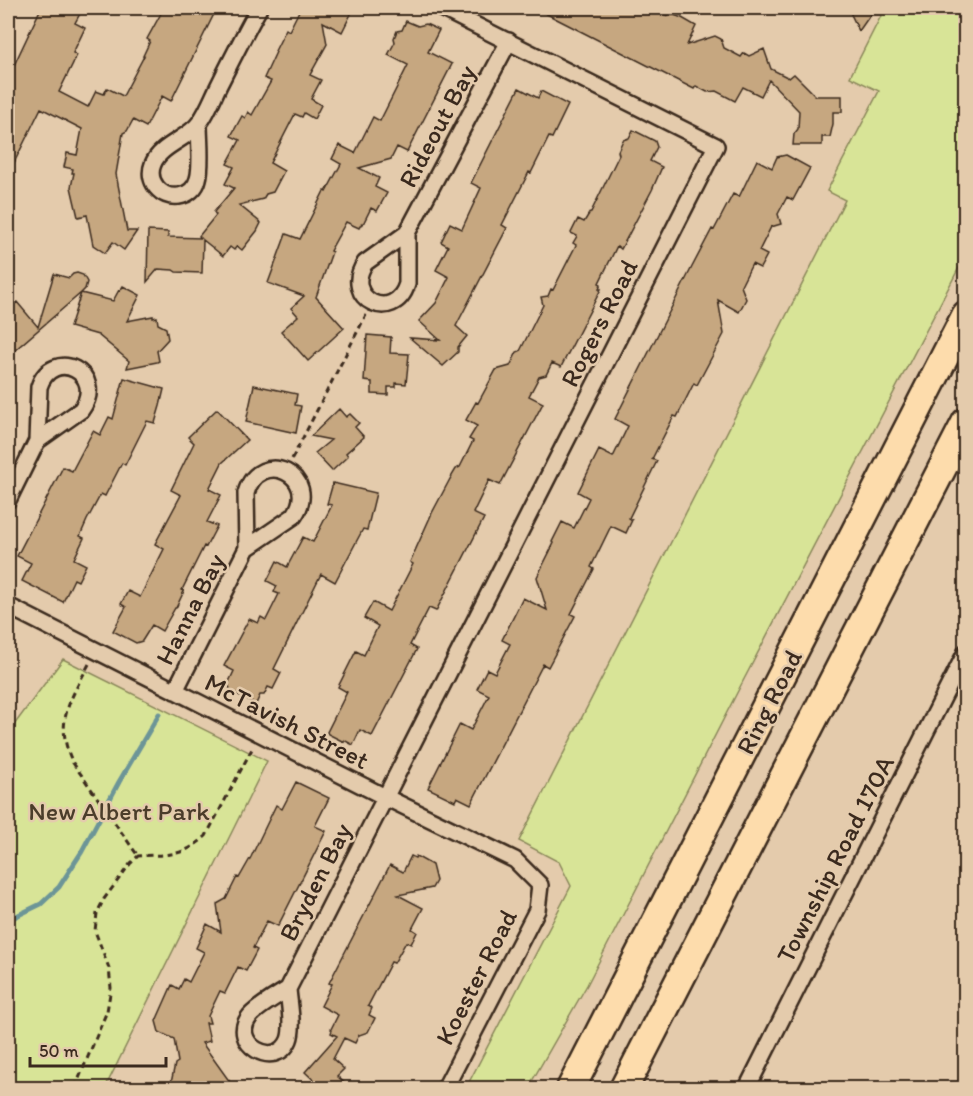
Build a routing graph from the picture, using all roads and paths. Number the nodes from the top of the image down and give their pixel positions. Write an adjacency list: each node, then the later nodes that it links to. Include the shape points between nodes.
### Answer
1 (259, 8): 4 (street)
2 (441, 8): 3 (street, Rogers Road)
3 (508, 41): 5 (street, Rideout Bay); 19 (street, Rogers Road, via 716,146)
4 (199, 124): 4 (street, via 162,152 152,166 153,182 164,195 181,196 195,187)
5 (407, 233): 6 (street, Rideout Bay, via 405,292 394,303); 6 (street, Rideout Bay, via 361,270 361,292)
6 (372, 303): 10 (path)
7 (966, 315): 16 (highway, Ring Road)
8 (966, 422): 20 (highway, Ring Road)
9 (37, 441): 9 (street, via 86,403 87,380 76,369 60,366 41,380); 11 (street)
10 (286, 471): 12 (street, Hanna Bay, via 260,472 248,484); 12 (street, Hanna Bay, via 299,483 299,509)
11 (8, 500)
12 (247, 548): 17 (street, Hanna Bay)
13 (8, 606): 14 (street, McTavish Street)
14 (96, 651): 17 (street, McTavish Street); 21 (path, via 68,707 64,728 68,753)
15 (966, 652): 30 (street, Township Road 170A)
16 (777, 686): 26 (highway); 27 (highway, Ring Road)
17 (175, 691): 18 (street, McTavish Street)
18 (261, 735): 19 (street, McTavish Street); 21 (path, via 206,836 196,846 164,856)
19 (385, 798): 22 (street, McTavish Street, via 515,860); 23 (street, Bryden Bay)
20 (761, 821): 28 (highway, Ring Road); 29 (highway, via 674,1029)
21 (138, 856): 24 (path, via 97,913 95,931 109,968 111,988 107,1011)
22 (540, 885): 25 (street, Koester Road, via 537,910)
23 (288, 989)
24 (75, 1089)
25 (445, 1089)
26 (551, 1089)
27 (571, 1089)
28 (624, 1089)
29 (644, 1089)
30 (747, 1089)

